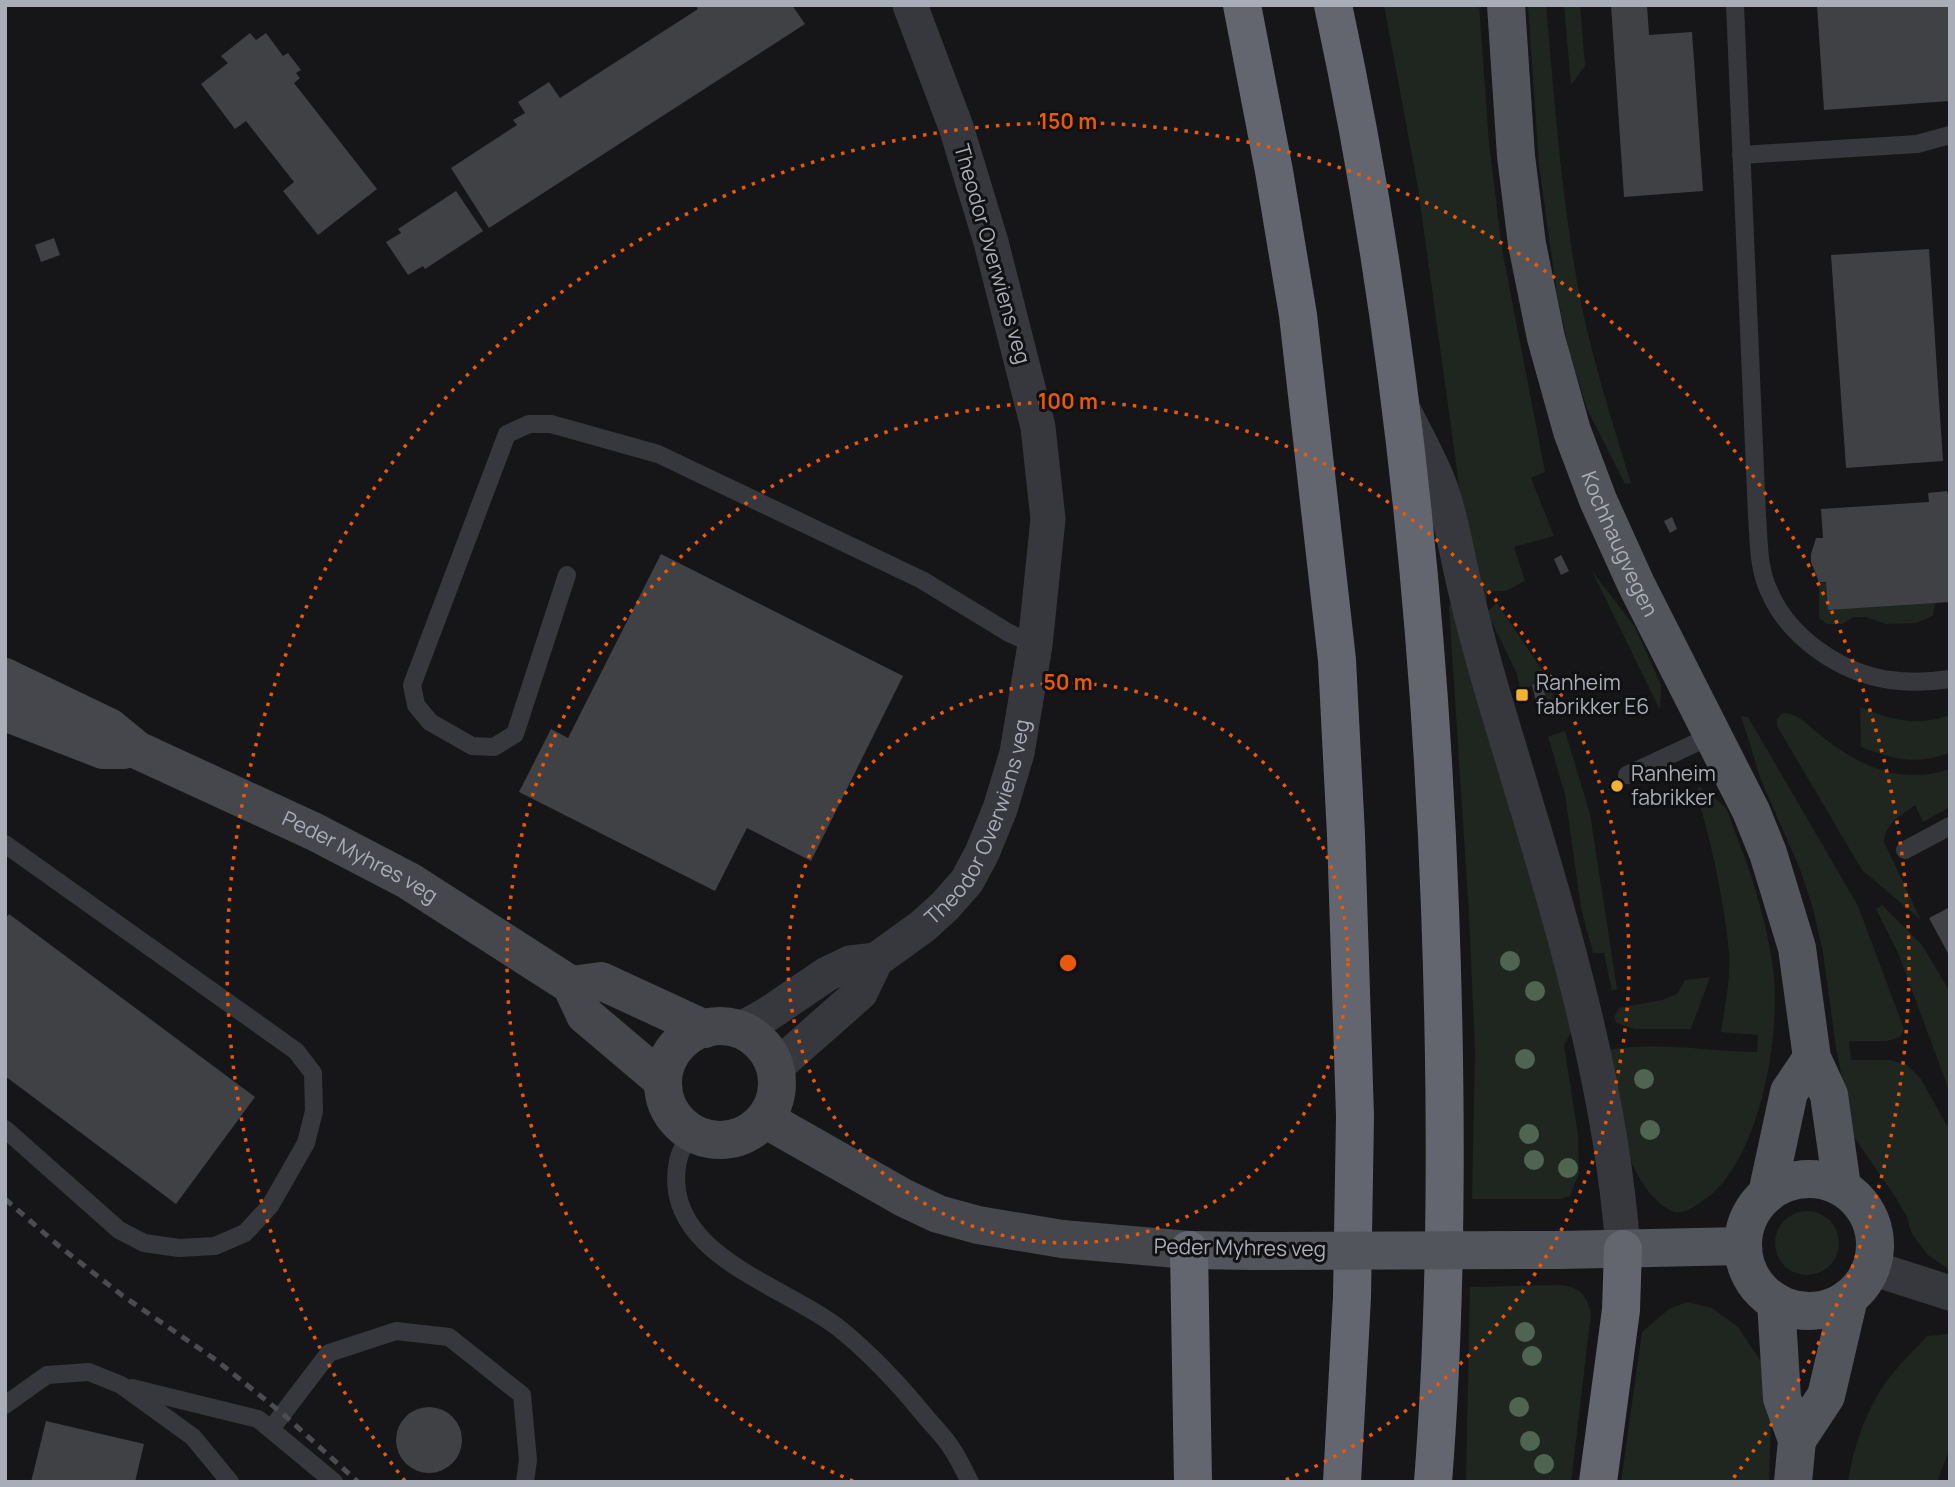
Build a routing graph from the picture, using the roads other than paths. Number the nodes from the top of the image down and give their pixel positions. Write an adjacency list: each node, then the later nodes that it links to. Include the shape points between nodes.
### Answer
1 (910, 5): 10 (street, Theodor Overwiens veg, via 956,127 991,242 1038,427 1048,519)
2 (1242, 5): 44 (highway, via 1298,316 1337,660 1355,1116)
3 (1333, 5): 8 (highway, via 1377,234)
4 (1506, 5): 13 (main road, Kochhaugvegen, via 1527,244 1546,338 1572,431 1636,583)
5 (1735, 5): 7 (lane)
6 (1950, 135): 7 (lane, via 1917,144)
7 (1741, 155): 11 (lane, via 1760,563 1769,591 1789,623 1811,646 1854,670 1889,680 1924,683)
8 (1401, 404): 30 (street, via 1441,489 1480,648 1566,945 1612,1152); 45 (highway, via 1426,651 1443,971 1442,1295)
9 (567, 575): 10 (lane, via 514,734 494,747 472,746 430,722 416,705 412,685 507,434 529,424 551,424 658,454 922,580)
10 (1035, 645): 18 (street, Theodor Overwiens veg, via 1017,753 982,853 967,881 945,906)
11 (1950, 679)
12 (6, 704): 19 (street, Peder Myhres veg, via 110,727 137,750 409,881)
13 (1713, 735): 14 (lane); 21 (main road, Kochhaugvegen, via 1751,811 1782,895 1797,948)
14 (1627, 775)
15 (1950, 826): 17 (lane)
16 (5, 844): 25 (lane, via 296,1051 313,1073 314,1111 306,1143 270,1206 245,1233 215,1246 145,1243 120,1230)
17 (1905, 850)
18 (876, 960): 20 (street, Theodor Overwiens veg, via 850,963 768,1014); 22 (street, Theodor Overwiens veg, via 860,993)
19 (571, 985): 20 (street, via 601,981); 23 (street, via 585,1015)
20 (722, 1029): 22 (street, via 755,1039); 23 (street, via 688,1036 675,1048)
21 (1812, 1058): 27 (main road, Kochhaugvegen, via 1829,1096); 28 (main road, via 1789,1092)
22 (775, 1068): 24 (street, via 777,1086)
23 (663, 1081): 26 (street, via 673,1115)
24 (765, 1119): 26 (street, via 735,1138 718,1140); 31 (street, Peder Myhres veg, via 939,1214 1062,1239)
25 (5, 1129)
26 (690, 1131): 42 (lane, via 678,1161 677,1180 683,1213 691,1227 741,1270 838,1327 892,1375 952,1448)
27 (1842, 1187): 28 (main road, via 1800,1180); 32 (main road, via 1872,1222 1875,1253)
28 (1768, 1194): 29 (main road, via 1747,1222)
29 (1743, 1246): 30 (main road, Peder Myhres veg); 34 (main road, via 1749,1272)
30 (1623, 1249): 31 (main road, Peder Myhres veg, bridge); 46 (highway, via 1621,1310)
31 (1189, 1250): 43 (highway)
32 (1861, 1283): 33 (street); 34 (main road, via 1827,1309 1801,1311); 38 (main road, via 1826,1396)
33 (1950, 1293)
34 (1776, 1303): 38 (main road, via 1782,1398)
35 (121, 1385): 36 (lane, via 89,1372 47,1375); 37 (lane, via 258,1419); 39 (lane, via 193,1437)
36 (5, 1405)
37 (271, 1429): 40 (lane); 41 (lane, via 329,1353 396,1331 449,1338 522,1395 528,1460)
38 (1797, 1440): 47 (main road)
39 (230, 1482)
40 (334, 1482)
41 (525, 1482)
42 (970, 1482)
43 (1194, 1482)
44 (1342, 1482)
45 (1433, 1482)
46 (1598, 1482)
47 (1793, 1482)

